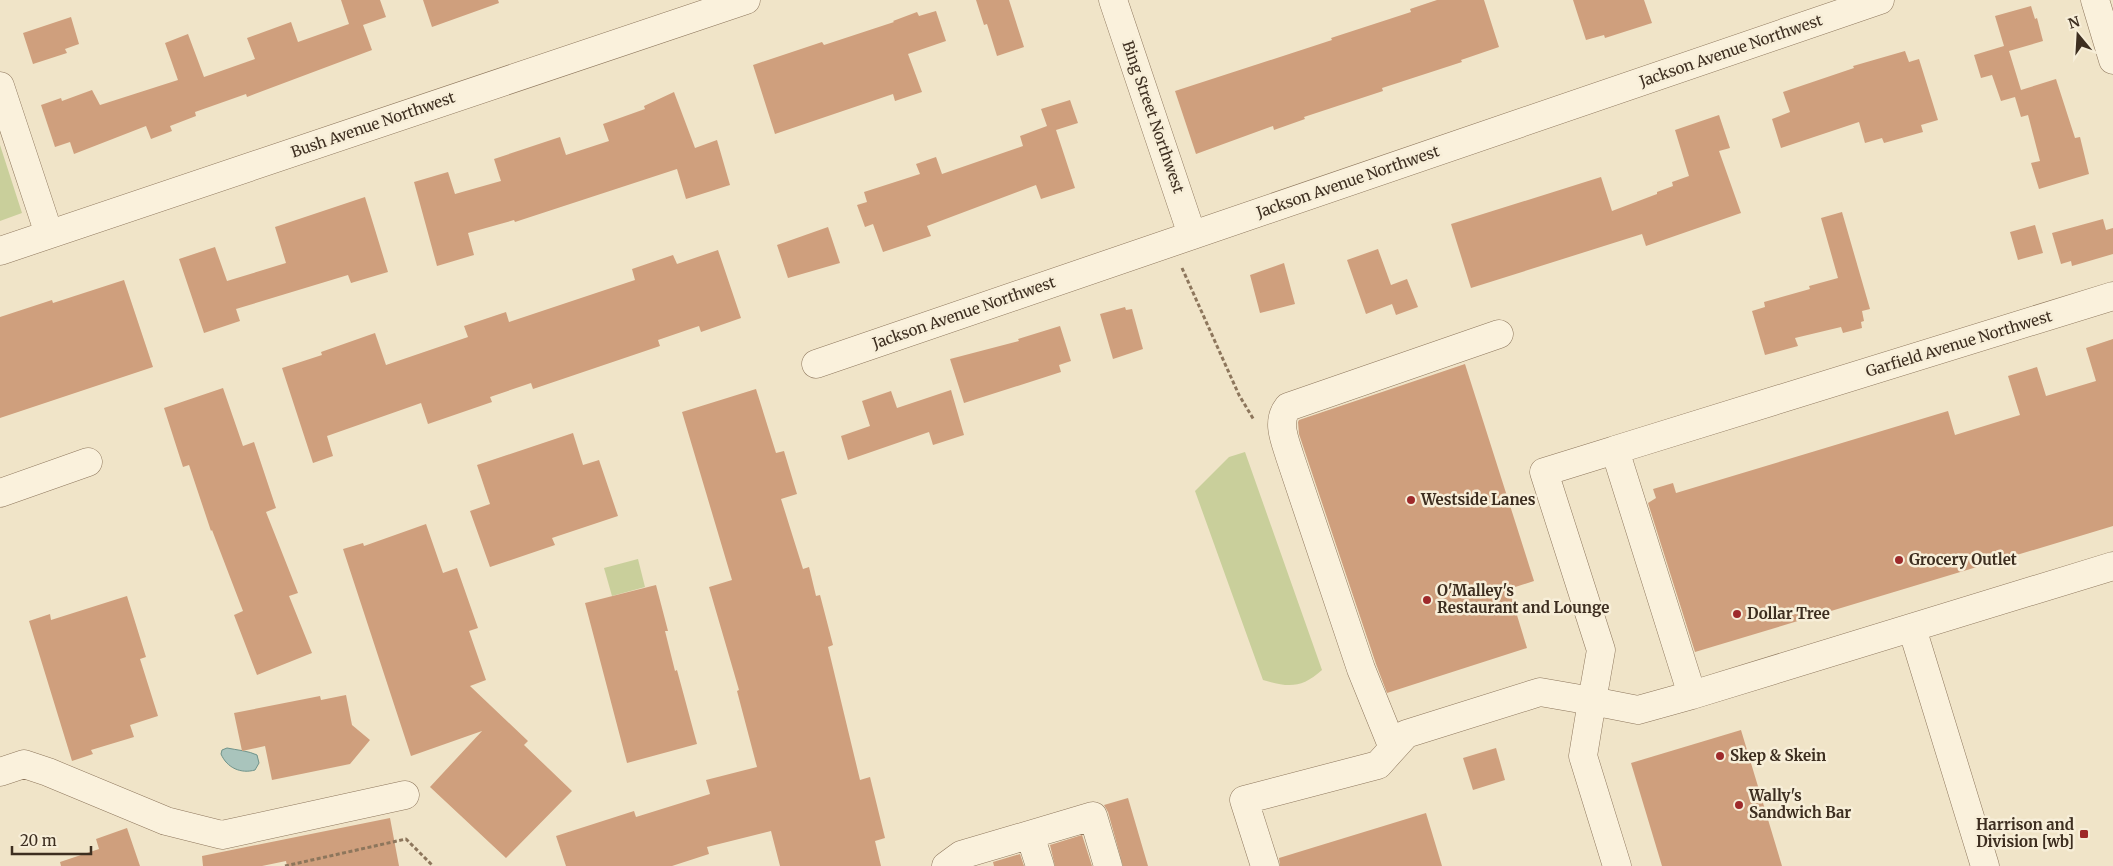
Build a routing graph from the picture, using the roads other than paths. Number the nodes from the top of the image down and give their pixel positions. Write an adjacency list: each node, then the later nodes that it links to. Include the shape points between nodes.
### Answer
1 (746, 0): 7 (street, Bush Avenue Northwest)
2 (1113, 0): 8 (street, Bing Street Northwest)
3 (1880, 0): 8 (street, Jackson Avenue Northwest)
4 (2095, 0): 5 (street)
5 (2113, 60)
6 (0, 86): 7 (street)
7 (49, 234): 9 (street, Bush Avenue Northwest)
8 (1181, 239): 12 (street, Jackson Avenue Northwest)
9 (0, 251)
10 (2113, 296): 13 (street, Garfield Avenue Northwest)
11 (1498, 334): 20 (street, via 1288,407 1281,415 1290,457 1361,669)
12 (816, 364)
13 (1616, 450): 18 (street); 19 (street, Garfield Avenue Northwest, via 1544,472 1601,650)
14 (88, 462): 15 (street)
15 (0, 493)
16 (2113, 566): 17 (street)
17 (1912, 628): 18 (street); 30 (street)
18 (1692, 695): 19 (street, via 1638,710)
19 (1592, 701): 20 (street, via 1540,692 1406,734); 29 (street, via 1583,756)
20 (1393, 748): 28 (street, via 1378,766 1244,800)
21 (0, 772): 22 (street, via 24,764 166,822 222,835)
22 (405, 795)
23 (1030, 835): 24 (street); 26 (street); 27 (street, via 1093,816)
24 (989, 857): 25 (street, via 961,855)
25 (946, 866)
26 (1040, 866)
27 (1108, 866)
28 (1265, 866)
29 (1617, 866)
30 (1985, 866)

